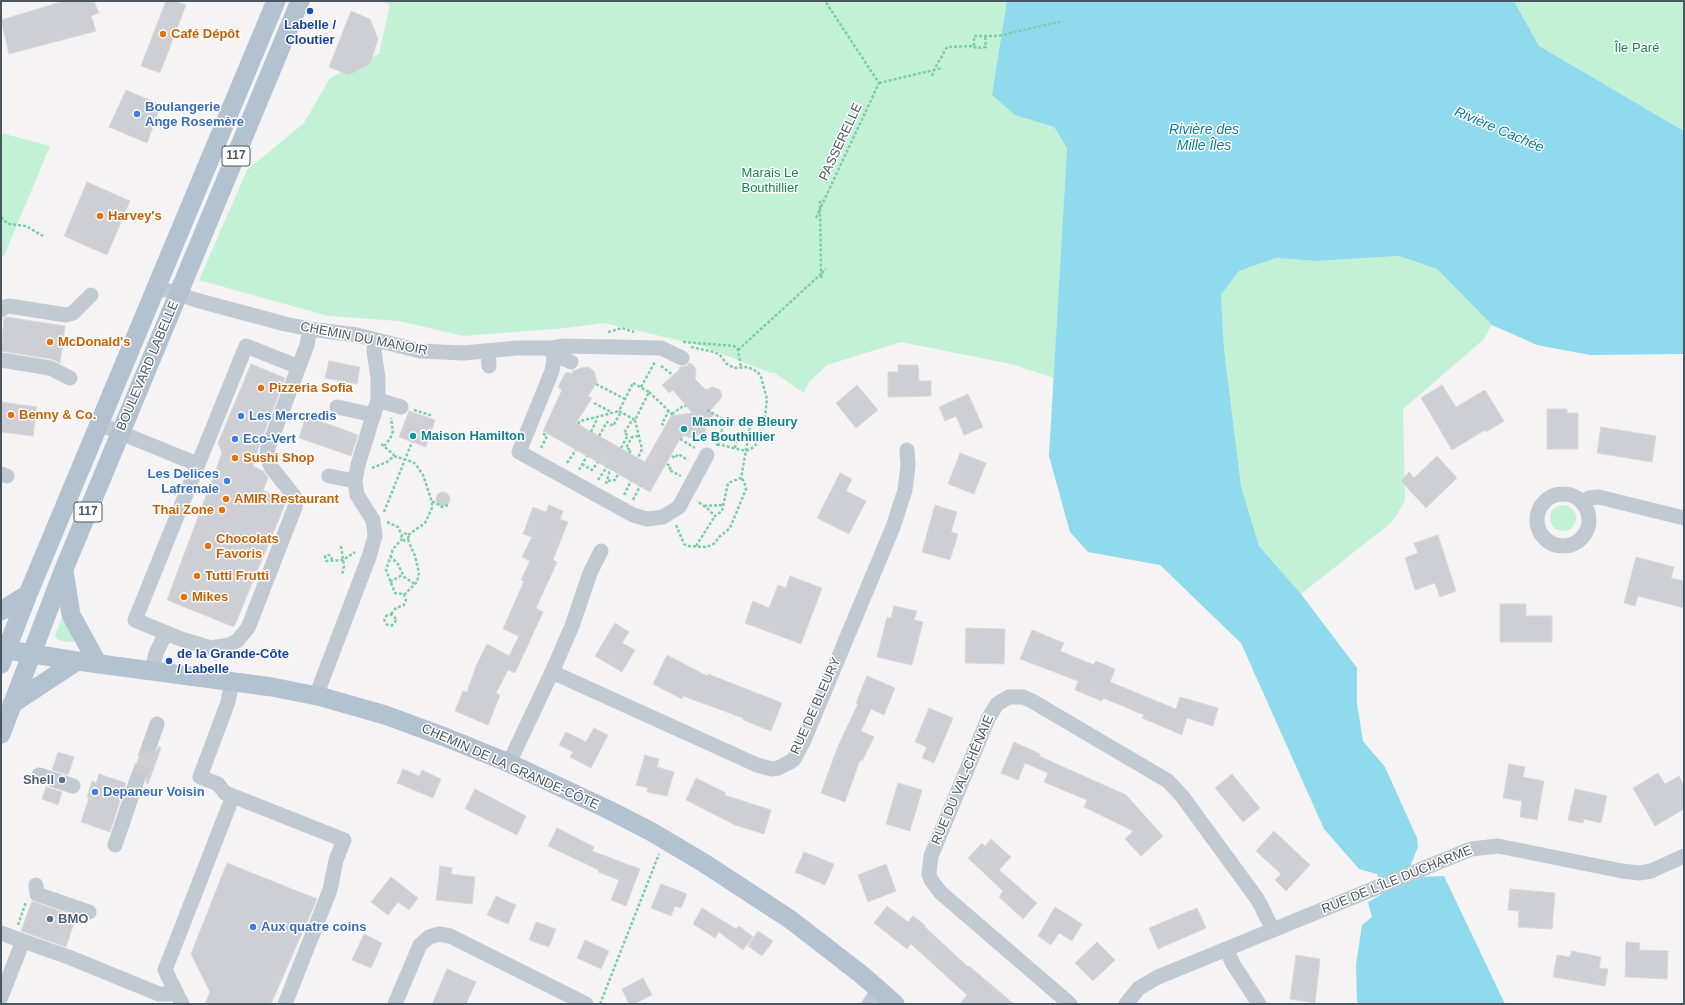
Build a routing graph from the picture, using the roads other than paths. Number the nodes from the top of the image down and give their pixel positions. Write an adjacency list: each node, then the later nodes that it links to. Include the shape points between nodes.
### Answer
1 (276, 1): 3 (main road, BOULEVARD LABELLE / 117)
2 (300, 1): 5 (main road, BOULEVARD LABELLE / 117)
3 (157, 287): 5 (street, CHEMIN DU MANOIR); 6 (main road, BOULEVARD LABELLE / 117)
4 (92, 295): 7 (street, via 73,313 66,315 9,306)
5 (175, 302): 6 (street); 8 (street, CHEMIN DU MANOIR); 23 (main road, BOULEVARD LABELLE / 117)
6 (150, 304): 22 (main road, BOULEVARD LABELLE / 117)
7 (1, 310)
8 (310, 329): 9 (street, CHEMIN DU MANOIR); 16 (street)
9 (375, 340): 10 (street, CHEMIN DU MANOIR, via 406,349 433,353); 18 (street)
10 (488, 351): 11 (street, CHEMIN DU MANOIR, via 537,347); 15 (street)
11 (553, 351): 12 (street, CHEMIN DU MANOIR, via 564,346 661,348); 14 (street); 24 (street, via 551,374 519,452 633,515 655,519 671,512 682,503)
12 (682, 352)
13 (1, 360): 17 (street, via 50,368)
14 (571, 362)
15 (489, 366)
16 (299, 367): 26 (street, via 246,346); 35 (street, via 268,447 267,456 271,467 294,496 295,507 248,628 237,641 219,648 203,646)
17 (70, 378)
18 (378, 400): 20 (street); 21 (street)
19 (337, 406): 21 (street)
20 (400, 410)
21 (374, 415): 28 (street)
22 (99, 424): 23 (street); 33 (main road, BOULEVARD LABELLE / 117)
23 (120, 433): 26 (street); 32 (main road, BOULEVARD LABELLE / 117)
24 (714, 449)
25 (907, 450): 41 (street, RUE DE BLEURY, via 905,490 893,527 804,740 790,762 772,769 757,765)
26 (197, 464): 35 (street, via 135,620)
27 (329, 476): 28 (street)
28 (354, 481): 43 (street, via 357,495 373,520 376,536)
29 (1582, 502): 30 (street, via 1599,497)
30 (1684, 518)
31 (601, 551): 41 (street)
32 (64, 569): 37 (main road, BOULEVARD LABELLE / 117); 39 (main road, via 71,615)
33 (28, 594): 34 (main road); 36 (main road, BOULEVARD LABELLE / 117)
34 (1, 611)
35 (166, 633): 40 (street, via 156,653)
36 (3, 655): 37 (main road, CHEMIN DE LA GRANDE-CÔTE)
37 (31, 655): 38 (main road, CHEMIN DE LA GRANDE-CÔTE); 44 (main road, BOULEVARD LABELLE / 117)
38 (77, 662): 39 (main road, CHEMIN DE LA GRANDE-CÔTE); 44 (main road)
39 (98, 664): 40 (main road, CHEMIN DE LA GRANDE-CÔTE)
40 (152, 671): 42 (main road, CHEMIN DE LA GRANDE-CÔTE)
41 (552, 672): 48 (street)
42 (232, 681): 43 (main road, CHEMIN DE LA GRANDE-CÔTE); 52 (street, via 228,702 200,777 218,784 225,793)
43 (316, 696): 48 (main road, CHEMIN DE LA GRANDE-CÔTE, via 348,703 411,723)
44 (12, 704): 46 (main road, BOULEVARD LABELLE / 117)
45 (157, 724): 47 (street)
46 (1, 734)
47 (150, 744)
48 (509, 763): 62 (main road, CHEMIN DE LA GRANDE-CÔTE, via 637,824 724,875 791,920)
49 (39, 775): 51 (street)
50 (137, 780): 53 (street)
51 (73, 786)
52 (233, 796): 61 (street, via 165,970); 63 (street, via 344,840 336,860 330,890)
53 (115, 845)
54 (1684, 856): 57 (street, RUE DE L'ÎLE DUCHARME, via 1651,871 1639,873 1509,847 1489,846 1465,852)
55 (36, 885): 56 (street, via 37,894)
56 (89, 912)
57 (1273, 930): 59 (street, RUE DE L'ÎLE DUCHARME); 67 (street, RUE DU VAL-CHÊNAIE, via 1258,900 1182,796 1168,781 1032,701 1023,697 1009,697 997,704 988,719 931,856 929,874 941,893)
58 (13, 935): 60 (street); 61 (street, via 159,994)
59 (1226, 949): 68 (street, RUE DE L'ÎLE DUCHARME, via 1145,984); 69 (street)
60 (1, 997)
61 (178, 997)
62 (874, 997): 66 (main road, CHEMIN DE LA GRANDE-CÔTE)
63 (285, 1004)
64 (395, 1004): 65 (street, via 420,945 429,937 439,934 450,936)
65 (586, 1004)
66 (895, 1004)
67 (1070, 1004)
68 (1126, 1004)
69 (1259, 1004)

